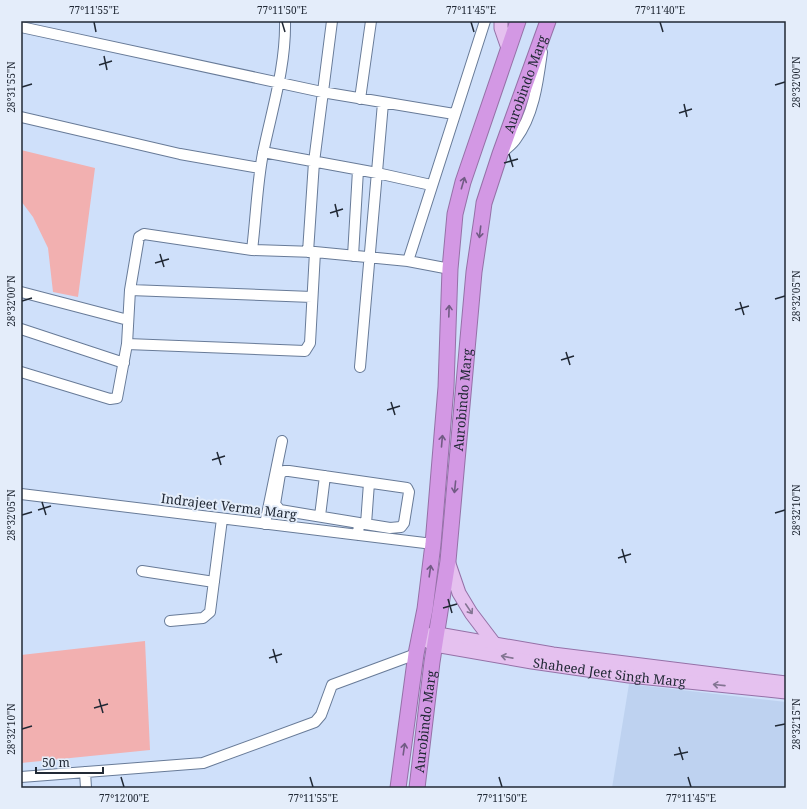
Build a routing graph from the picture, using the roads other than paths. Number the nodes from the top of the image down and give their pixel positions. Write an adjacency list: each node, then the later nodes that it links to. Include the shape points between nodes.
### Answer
1 (285, 21): 10 (street, via 286,44)
2 (332, 21): 11 (street)
3 (372, 21): 12 (street)
4 (485, 21): 14 (street)
5 (502, 21): 9 (main road, via 501,28)
6 (518, 21): 9 (highway, Aurobindo Marg)
7 (21, 27): 10 (street)
8 (546, 28): 47 (highway, Aurobindo Marg, one-way to 47, via 484,203 476,257)
9 (508, 48): 27 (highway, Aurobindo Marg, one-way to 9, via 455,214 463,182)
10 (279, 82): 11 (street); 16 (street)
11 (322, 92): 12 (street); 17 (street)
12 (360, 99): 13 (street)
13 (383, 103): 14 (street); 20 (street)
14 (454, 114): 21 (street)
15 (21, 117): 18 (street, via 180,154)
16 (263, 152): 17 (street); 18 (street)
17 (314, 162): 19 (street); 23 (street)
18 (260, 168): 22 (street)
19 (358, 170): 20 (street); 24 (street)
20 (377, 173): 21 (street); 25 (street)
21 (431, 185): 26 (street)
22 (252, 250): 23 (street); 28 (street, via 144,234 139,237)
23 (312, 252): 24 (street); 30 (street)
24 (353, 256): 25 (street)
25 (369, 258): 26 (street); 35 (street)
26 (408, 261): 27 (street)
27 (450, 269): 46 (highway, Aurobindo Marg, one-way to 27, via 446,387)
28 (130, 290): 30 (street); 31 (street)
29 (21, 292): 31 (street)
30 (312, 298): 33 (street, via 310,343 308,348 302,351)
31 (128, 320): 33 (street)
32 (21, 329): 34 (street)
33 (127, 344): 34 (street)
34 (124, 363): 36 (street, via 116,400)
35 (360, 367)
36 (21, 372)
37 (282, 441): 44 (street)
38 (325, 476): 39 (street); 41 (street); 41 (street, via 284,471 280,474 275,504 280,510)
39 (369, 483): 43 (street); 43 (street, via 407,488 404,523 401,527 390,528)
40 (21, 494): 42 (street, Indrajeet Verma Marg)
41 (320, 516): 43 (street)
42 (222, 519): 44 (street, Indrajeet Verma Marg); 49 (street)
43 (363, 523): 45 (street)
44 (265, 524): 45 (street, Indrajeet Verma Marg)
45 (358, 535): 46 (street, Indrajeet Verma Marg)
46 (433, 544): 51 (highway, Aurobindo Marg, one-way to 46)
47 (448, 561): 52 (highway, Aurobindo Marg); 53 (main road, one-way to 53, via 459,593 471,614)
48 (142, 571): 49 (street)
49 (214, 582): 50 (street, via 210,612 207,616)
50 (170, 621)
51 (419, 636): 52 (main road); 54 (highway, Aurobindo Marg)
52 (436, 639): 53 (main road, Shaheed Jeet Singh Marg); 56 (main road, Shaheed Jeet Singh Marg, one-way to 52, via 532,662); 61 (highway, Aurobindo Marg)
53 (493, 642): 55 (main road, Shaheed Jeet Singh Marg, via 601,660)
54 (416, 654): 57 (street, via 332,685 321,715 314,722 203,762); 60 (highway, Aurobindo Marg, one-way to 54)
55 (786, 683)
56 (786, 692)
57 (85, 772): 58 (street); 59 (street)
58 (21, 777)
59 (86, 788)
60 (398, 788)
61 (417, 788)

